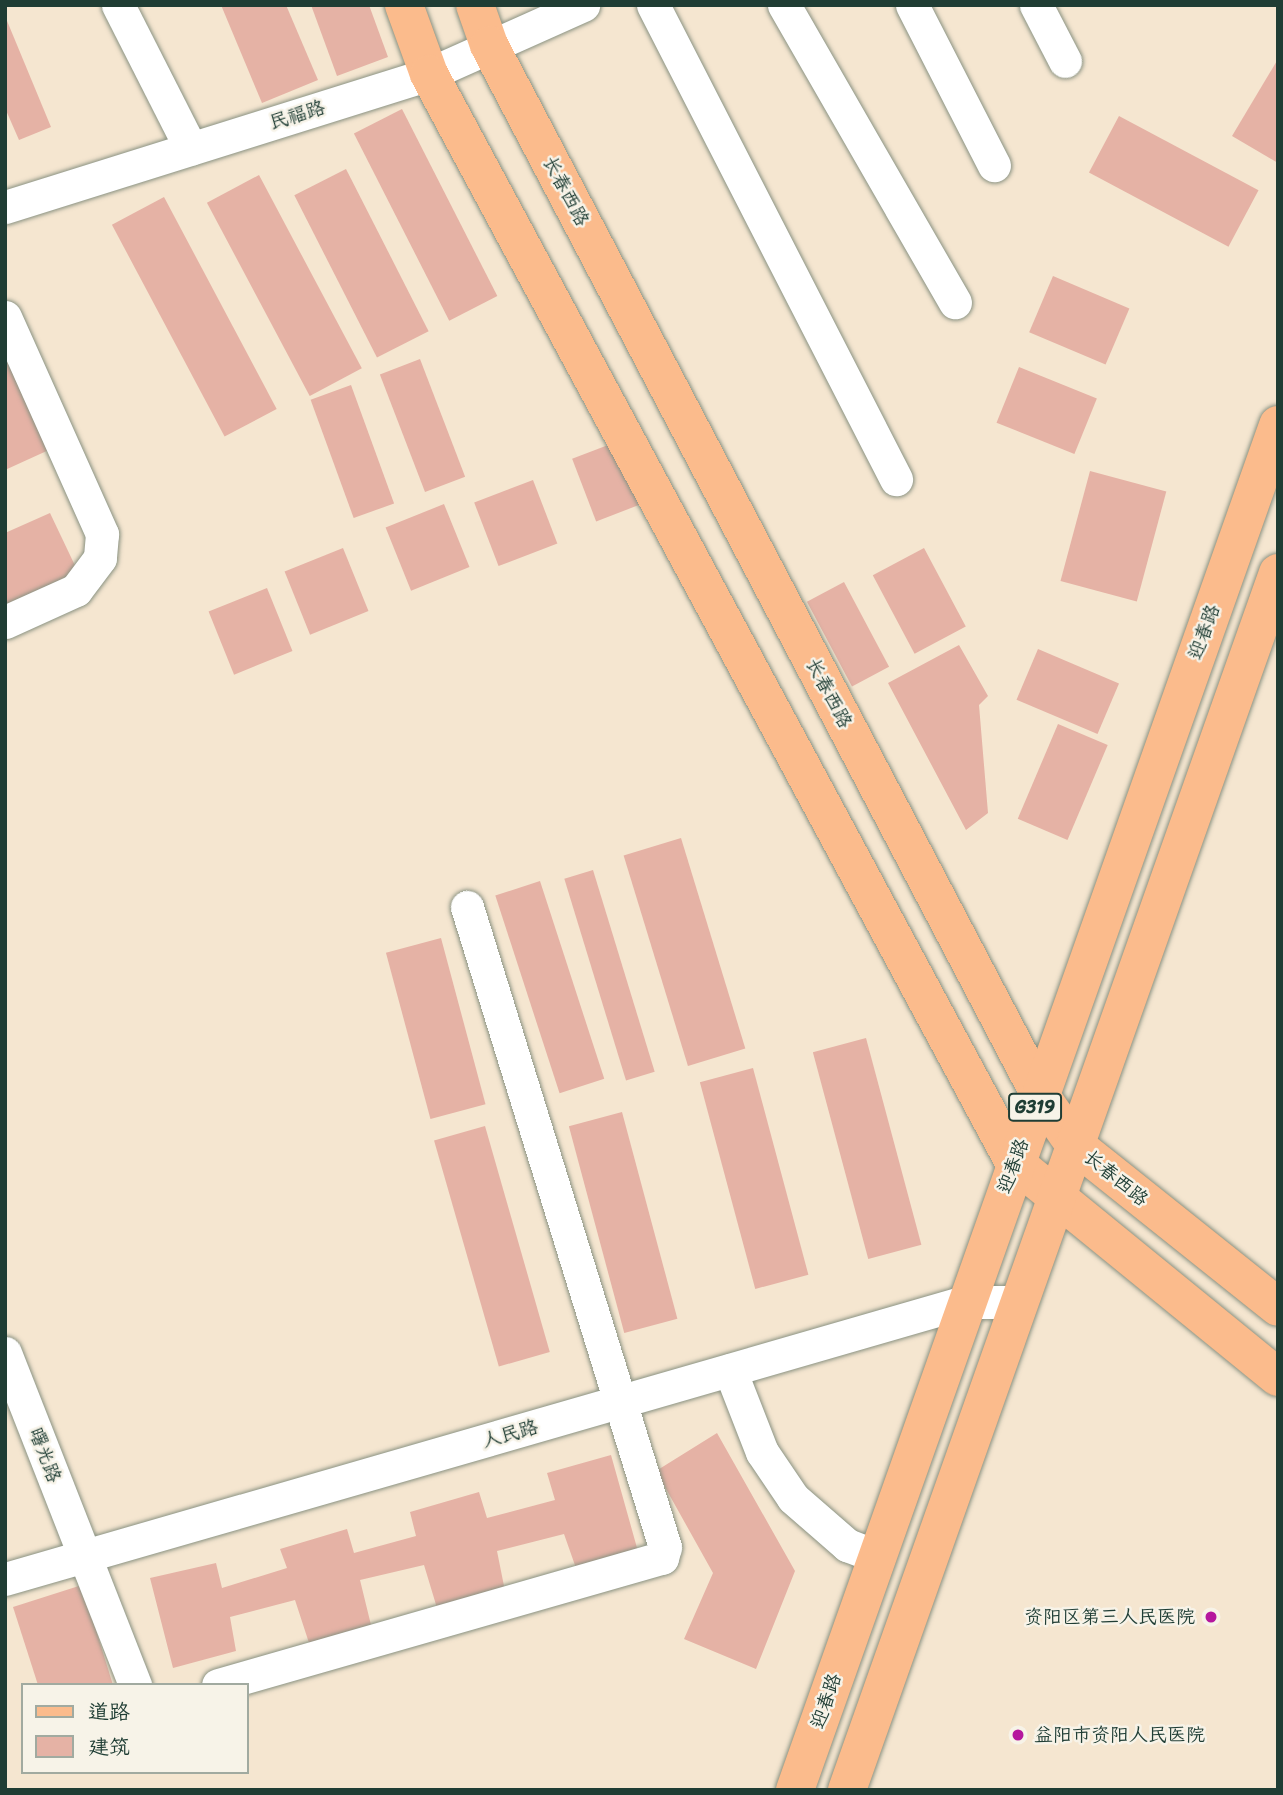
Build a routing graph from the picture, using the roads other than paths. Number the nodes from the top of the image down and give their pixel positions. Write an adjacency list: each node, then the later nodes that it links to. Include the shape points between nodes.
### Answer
1 (118, 5): 12 (street)
2 (404, 5): 11 (main road)
3 (475, 5): 9 (main road, 长春西路)
4 (583, 5): 9 (street, 民福路)
5 (653, 5): 18 (street)
6 (784, 5): 15 (street)
7 (912, 5): 13 (street)
8 (1036, 5): 10 (street)
9 (489, 45): 11 (street, 民福路); 22 (main road, 长春西路)
10 (1065, 61)
11 (429, 74): 12 (street, 民福路); 24 (main road)
12 (191, 149): 14 (street, 民福路)
13 (994, 165)
14 (5, 207)
15 (955, 302)
16 (5, 317): 20 (street, via 102,534 100,558 76,590)
17 (1278, 425): 22 (main road, 迎春路 / G319)
18 (896, 479)
19 (1278, 573): 23 (main road, G319)
20 (5, 622)
21 (467, 907): 32 (street)
22 (1040, 1095): 23 (main road, 长春西路); 24 (main road, 迎春路 / G319)
23 (1074, 1144): 25 (main road, G319); 28 (main road, 长春西路)
24 (1014, 1162): 25 (main road); 26 (main road, 迎春路 / G319)
25 (1055, 1197): 27 (main road, G319); 31 (main road)
26 (965, 1302): 27 (street, 人民路); 30 (street, 人民路); 34 (main road, 迎春路 / G319)
27 (1017, 1303): 39 (main road, G319)
28 (1278, 1307)
29 (5, 1353): 33 (street, 曙光路)
30 (730, 1370): 32 (street, 人民路); 34 (street, via 762,1452 793,1498 847,1545)
31 (1278, 1377)
32 (620, 1402): 33 (street, 人民路); 37 (street, via 665,1547 662,1558)
33 (84, 1556): 35 (street, 人民路); 36 (street, 曙光路)
34 (876, 1556): 38 (main road, 迎春路 / G319)
35 (5, 1579)
36 (134, 1683)
37 (225, 1683)
38 (795, 1790)
39 (846, 1790)

